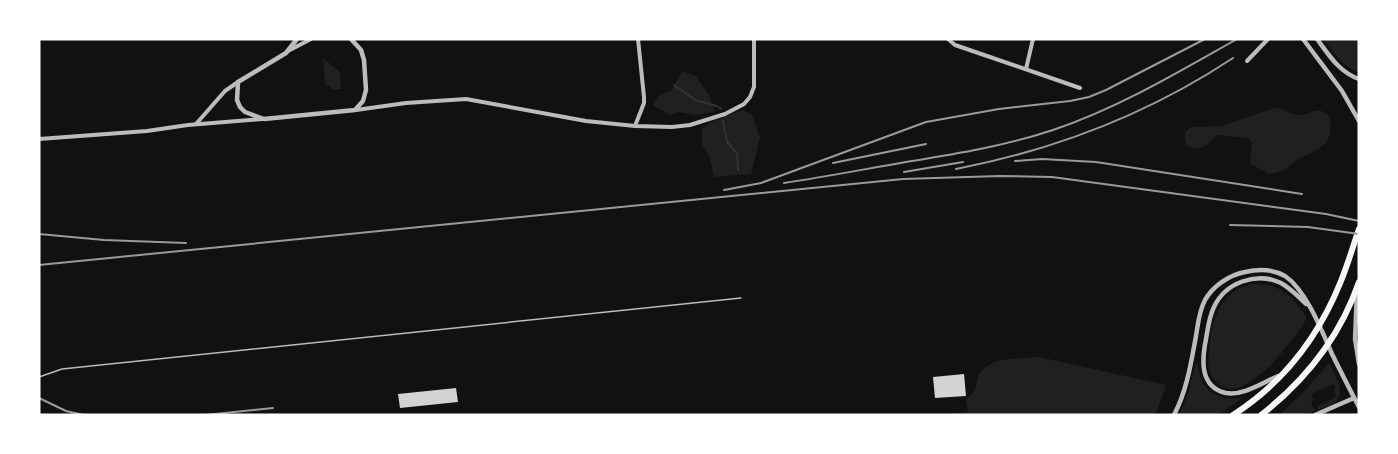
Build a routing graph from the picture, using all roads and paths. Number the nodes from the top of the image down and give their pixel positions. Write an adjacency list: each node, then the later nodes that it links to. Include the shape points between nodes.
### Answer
1 (297, 39): 11 (street)
2 (311, 39): 11 (street)
3 (351, 39): 17 (street, via 364,60 366,90)
4 (638, 39): 21 (street, via 644,103)
5 (754, 39): 21 (street, via 754,87 744,104 690,125)
6 (948, 39): 13 (street, via 955,45)
7 (1032, 39): 13 (street)
8 (1268, 39): 12 (street)
9 (1304, 39): 19 (street)
10 (1317, 39): 14 (street, via 1339,67)
11 (286, 53): 15 (street)
12 (1247, 61)
13 (1026, 69): 16 (street)
14 (1359, 79)
15 (238, 82): 18 (street, via 240,107); 20 (street)
16 (1080, 88)
17 (355, 110): 18 (street); 21 (street, via 466,99)
18 (264, 119): 20 (street)
19 (1359, 121)
20 (195, 124): 22 (street)
21 (635, 126)
22 (39, 139)
23 (1359, 229): 28 (main road, via 1328,311)
24 (1358, 284): 27 (street, via 1354,339); 34 (main road, via 1329,345 1295,385)
25 (741, 298): 29 (lane, via 62,369)
26 (1310, 308): 28 (street, via 1287,287 1263,279 1233,286 1213,308 1203,362 1212,386 1240,393); 30 (street); 32 (street, via 1295,284 1280,273 1251,271 1222,282 1202,308 1185,387)
27 (1359, 364)
28 (1283, 374): 33 (main road)
29 (39, 376)
30 (1354, 398): 31 (street); 35 (street)
31 (1359, 407)
32 (1174, 415)
33 (1233, 415)
34 (1261, 415)
35 (1315, 415)

